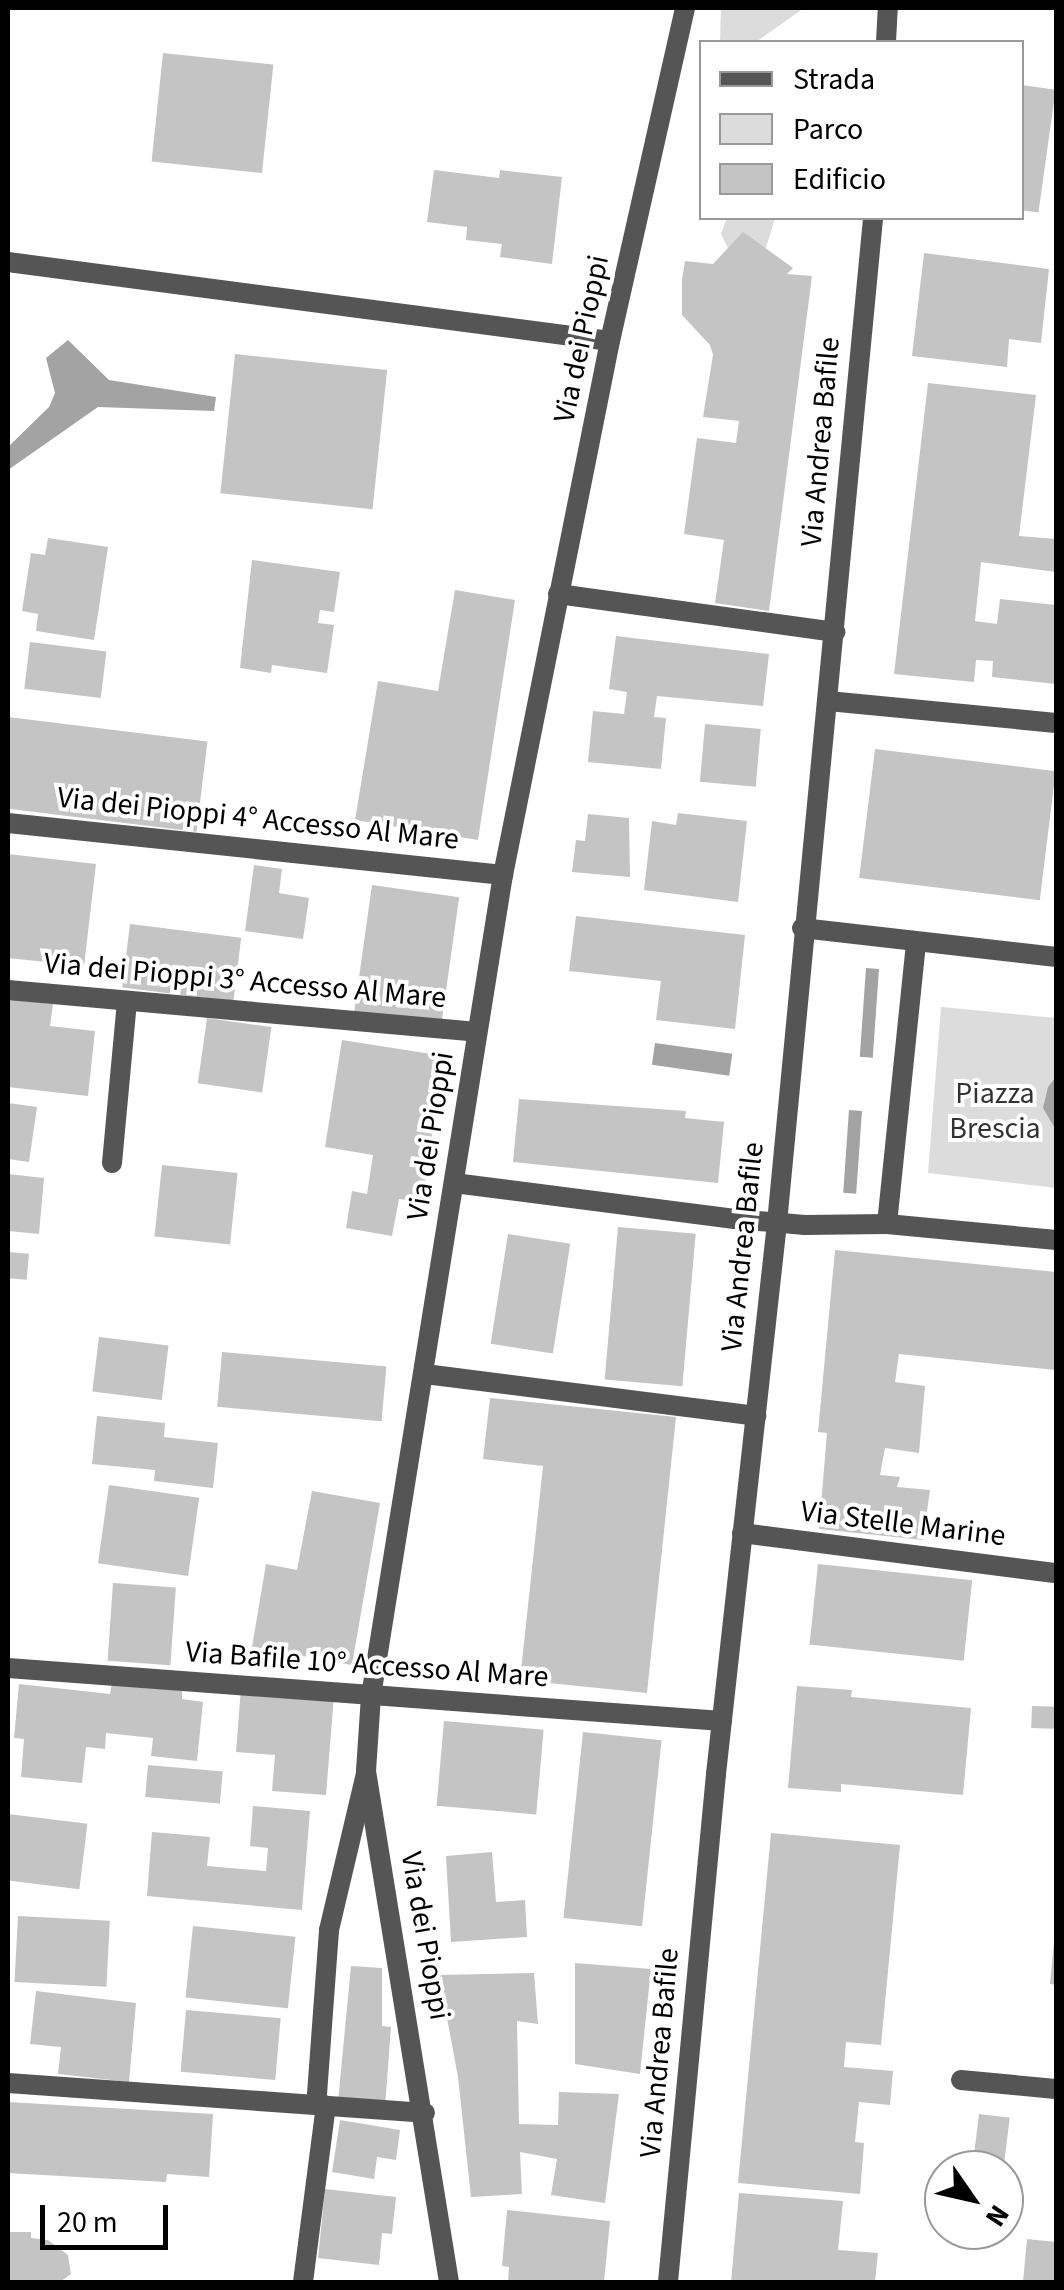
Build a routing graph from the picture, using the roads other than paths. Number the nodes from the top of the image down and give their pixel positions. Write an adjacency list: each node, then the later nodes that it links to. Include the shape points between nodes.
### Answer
1 (686, 8): 6 (street, Via dei Pioppi)
2 (888, 8): 3 (street)
3 (886, 40)
4 (873, 220): 8 (street, Via Andrea Bafile)
5 (8, 262): 6 (street)
6 (610, 342): 7 (street, Via dei Pioppi)
7 (558, 594): 8 (street); 12 (street, Via dei Pioppi)
8 (835, 632): 9 (street, Via Andrea Bafile)
9 (828, 701): 10 (street); 13 (street, Via Andrea Bafile)
10 (1056, 724)
11 (8, 823): 12 (street, Via dei Pioppi 4° Accesso Al Mare)
12 (503, 875): 18 (street, Via dei Pioppi)
13 (802, 928): 14 (street); 21 (street, Via Andrea Bafile)
14 (916, 942): 15 (street); 22 (street)
15 (1056, 956)
16 (8, 990): 17 (street, Via dei Pioppi 3° Accesso Al Mare)
17 (127, 1001): 18 (street, Via dei Pioppi 3° Accesso Al Mare); 19 (street)
18 (477, 1032): 20 (street, Via dei Pioppi)
19 (112, 1162)
20 (454, 1183): 21 (street); 24 (street, Via dei Pioppi)
21 (777, 1222): 22 (street); 25 (street, Via Andrea Bafile)
22 (887, 1224): 23 (street)
23 (1056, 1240)
24 (425, 1374): 25 (street); 29 (street, Via dei Pioppi)
25 (756, 1416): 26 (street, Via Andrea Bafile)
26 (742, 1534): 27 (street, Via Stelle Marine); 30 (street, Via Andrea Bafile)
27 (1056, 1573)
28 (8, 1668): 29 (street, Via Bafile 10° Accesso Al Mare)
29 (371, 1696): 30 (street, Via Bafile 10° Accesso Al Mare); 31 (street, Via dei Pioppi)
30 (722, 1722): 39 (street, Via Andrea Bafile)
31 (366, 1771): 35 (street, via 329,1930); 36 (street, Via dei Pioppi)
32 (961, 2080): 34 (street)
33 (8, 2083): 35 (street)
34 (1056, 2088)
35 (321, 2100): 36 (street); 37 (street)
36 (425, 2112): 38 (street, Via dei Pioppi)
37 (304, 2282)
38 (450, 2282)
39 (668, 2282)

